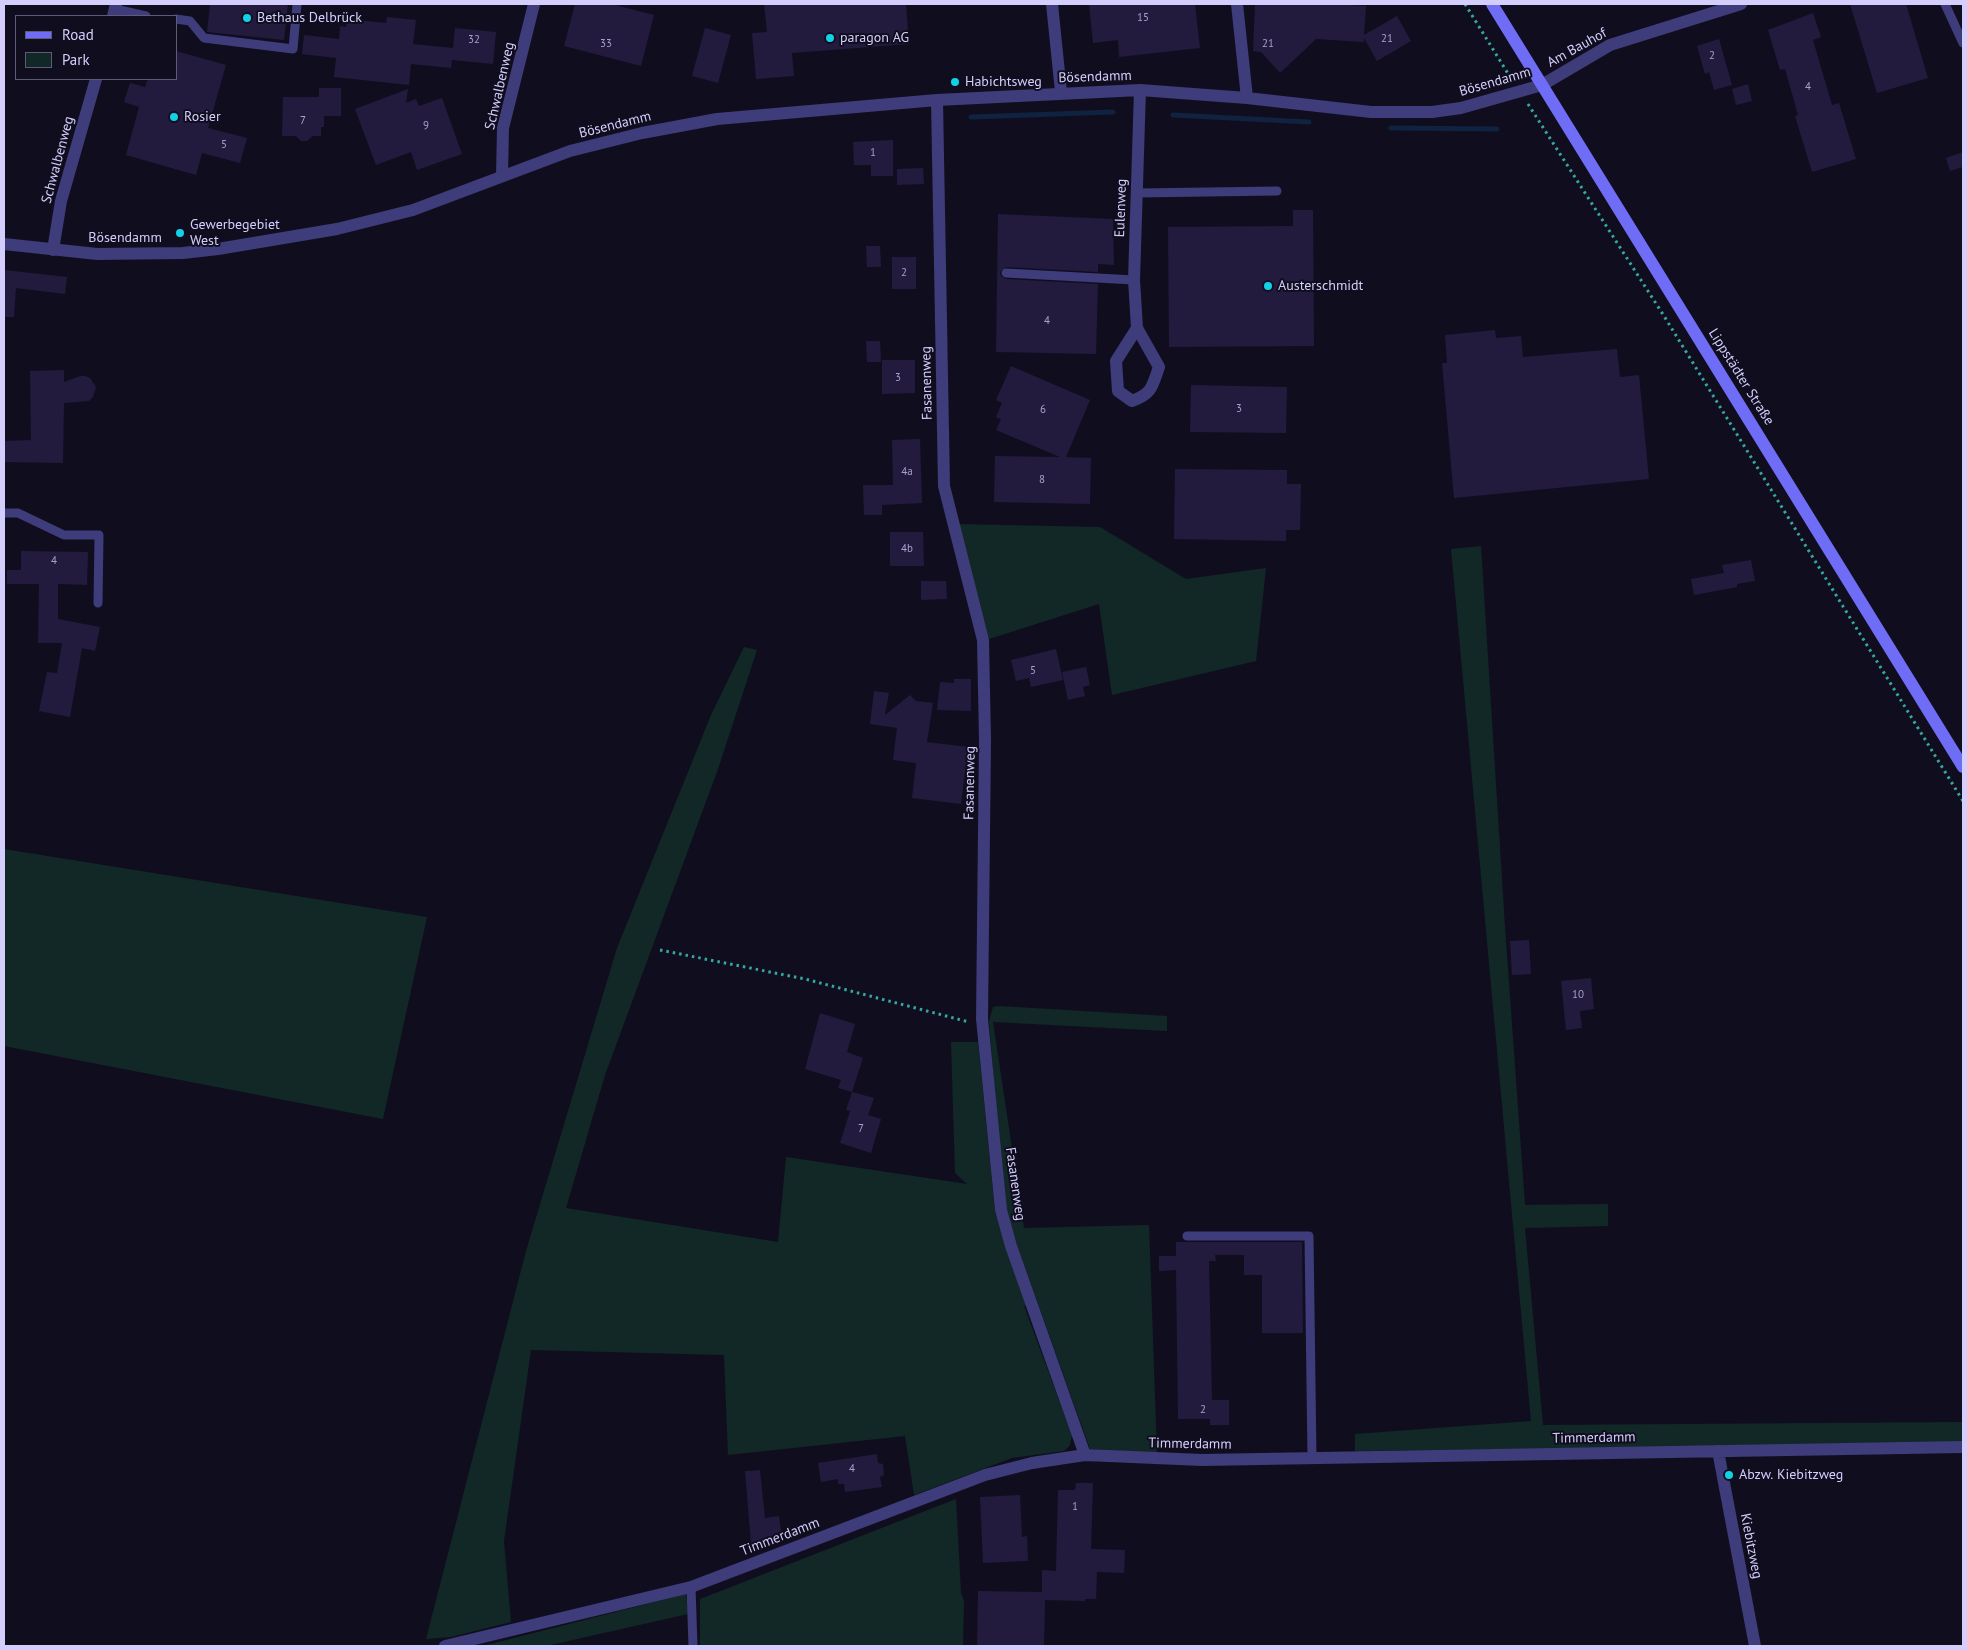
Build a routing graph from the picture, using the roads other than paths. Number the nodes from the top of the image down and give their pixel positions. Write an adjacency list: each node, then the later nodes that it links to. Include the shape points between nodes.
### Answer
1 (297, 4): 10 (lane, via 293,49 204,38 190,21)
2 (534, 4): 18 (street, Schwalbenweg, via 503,128)
3 (1052, 4): 15 (street)
4 (1237, 4): 16 (street)
5 (1492, 4): 13 (main road, Lippstädter Straße)
6 (1741, 4): 13 (street, Am Bauhof, via 1610,45)
7 (1945, 4): 11 (lane)
8 (115, 10): 9 (lane)
9 (141, 15)
10 (178, 19)
11 (1963, 43)
12 (96, 80): 22 (street, Schwalbenweg, via 61,201)
13 (1542, 84): 16 (street, Bösendamm, via 1461,108 1432,112 1371,112); 28 (main road, Lippstädter Straße)
14 (1140, 90): 15 (street, Bösendamm); 16 (street, Bösendamm); 20 (street, Eulenweg)
15 (1061, 92): 17 (street, Bösendamm)
16 (1247, 98)
17 (937, 100): 18 (street, Bösendamm, via 717,119 579,149); 32 (street, Fasanenweg, via 944,486 984,640 982,1023 1001,1210)
18 (502, 176): 22 (street, Bösendamm, via 404,212 337,229 218,250 97,254)
19 (1277, 191): 20 (lane)
20 (1137, 192): 24 (street, Eulenweg)
21 (4, 244): 22 (street, Bösendamm)
22 (53, 250)
23 (1006, 273): 24 (lane)
24 (1134, 280): 25 (street, Eulenweg)
25 (1137, 328): 25 (street, Eulenweg, via 1116,361 1118,391 1132,401 1146,396 1159,367)
26 (4, 513): 27 (lane, via 18,513 64,535 99,535)
27 (98, 603)
28 (1963, 767)
29 (1187, 1236): 33 (lane, via 1309,1236)
30 (1963, 1447): 31 (street, Timmerdamm)
31 (1718, 1451): 33 (street, Timmerdamm); 37 (street, Kiebitzweg)
32 (1086, 1455): 33 (street, Timmerdamm, via 1202,1460); 34 (street, Timmerdamm, via 1032,1463 985,1475)
33 (1312, 1458)
34 (691, 1587): 35 (street, Timmerdamm); 36 (lane)
35 (445, 1646)
36 (692, 1646)
37 (1755, 1646)

